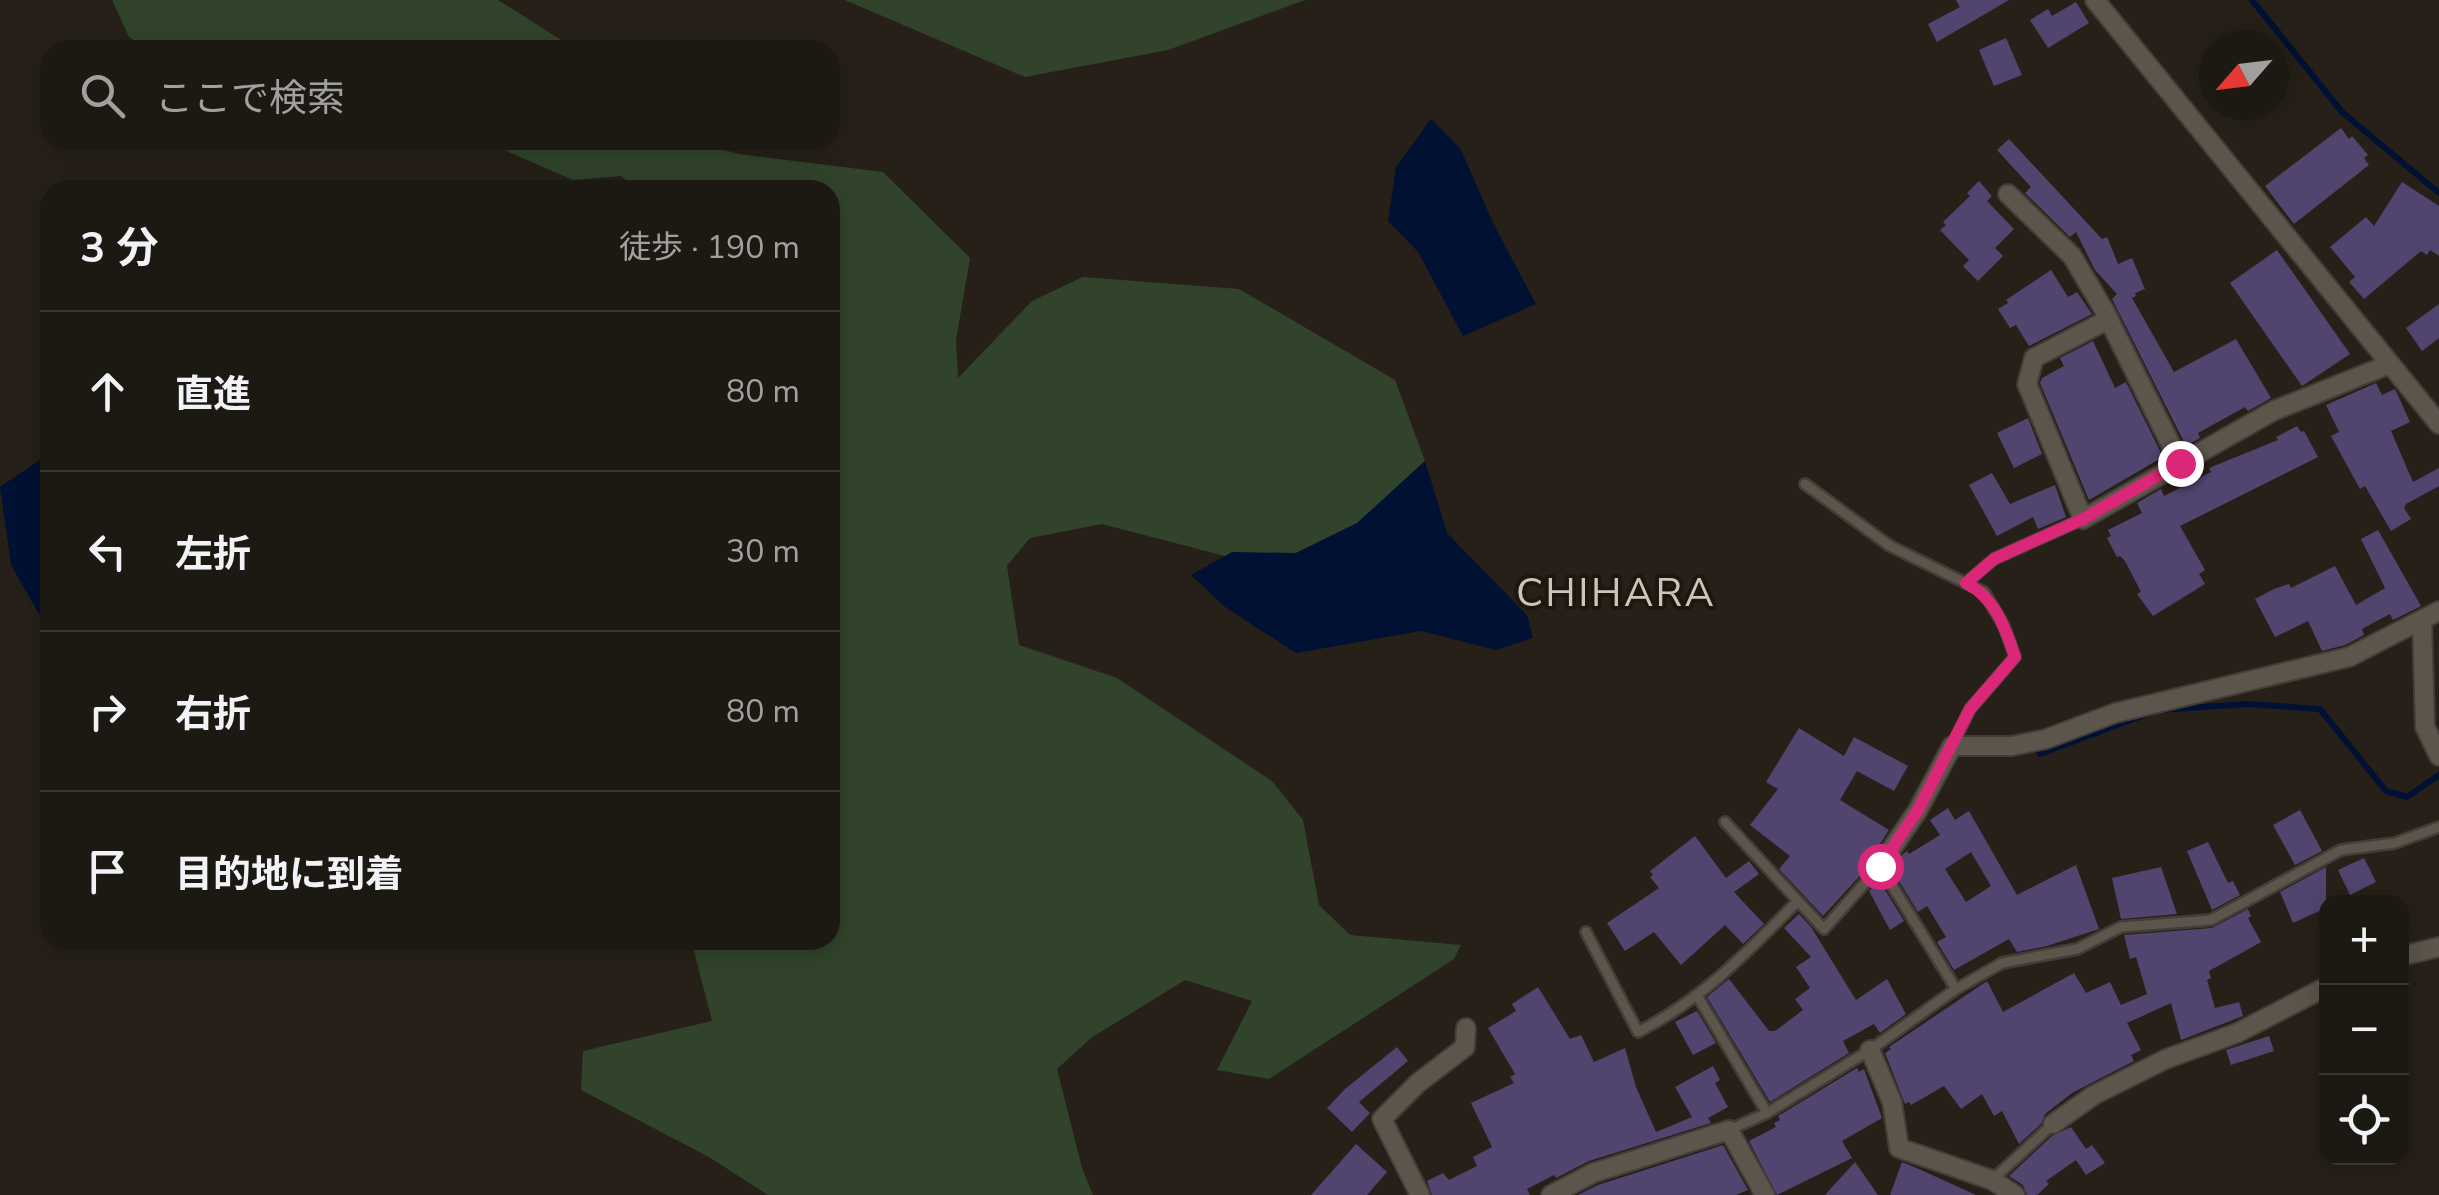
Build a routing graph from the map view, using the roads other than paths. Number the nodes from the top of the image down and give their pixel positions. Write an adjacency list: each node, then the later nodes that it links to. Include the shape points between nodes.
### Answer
1 (2095, 0): 4 (street)
2 (2008, 194): 3 (street, via 2072,256)
3 (2109, 320): 6 (street); 8 (street, via 2034,358 2027,384)
4 (2390, 364): 5 (street); 6 (street, via 2273,412)
5 (2439, 424)
6 (2180, 463): 8 (street)
7 (1805, 484): 9 (lane, via 1890,546)
8 (2083, 519): 9 (lane, via 1994,559)
9 (1966, 583): 11 (lane, via 1984,592 2015,657 1970,709)
10 (2431, 616): 11 (street, via 2349,657 2116,713 2046,739); 12 (street, via 2425,727)
11 (1952, 746): 15 (street)
12 (2439, 756)
13 (1726, 822): 16 (lane)
14 (2439, 827): 20 (lane, via 2395,843 2341,850 2211,920 2121,927 2077,948 2002,963)
15 (1880, 866): 16 (lane, via 1824,929); 20 (lane)
16 (1797, 902): 22 (lane)
17 (1586, 932): 22 (lane, via 1638,1032)
18 (2439, 947): 19 (street)
19 (2409, 954)
20 (1956, 988): 24 (lane)
21 (2319, 991): 26 (street, via 2238,1033 2166,1059)
22 (1698, 997): 25 (lane)
23 (1466, 1028): 29 (street, via 1465,1048 1382,1119)
24 (1870, 1050): 25 (lane); 28 (street, via 1892,1102 1899,1148)
25 (1768, 1113): 27 (lane)
26 (2052, 1124): 28 (lane)
27 (1728, 1130): 30 (street, via 1593,1173); 31 (street)
28 (1992, 1180): 32 (street)
29 (1420, 1195)
30 (1551, 1195)
31 (1765, 1195)
32 (2014, 1195)

